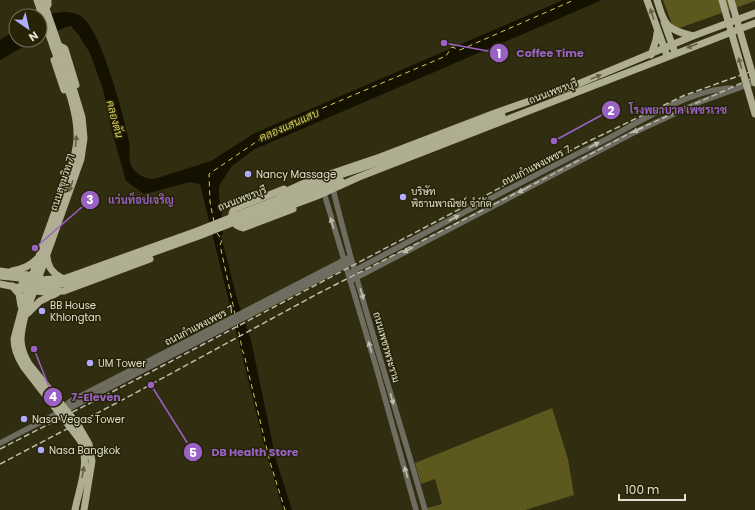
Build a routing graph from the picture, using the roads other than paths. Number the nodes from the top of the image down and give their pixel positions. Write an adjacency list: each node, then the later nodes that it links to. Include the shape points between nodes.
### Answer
1 (34, 0): 4 (main road, via 38,9 46,7)
2 (37, 0): 19 (main road, ถนนสุขุมวิท 71, bridge)
3 (43, 0): 19 (main road, ถนนสุขุมวิท 71, bridge)
4 (48, 0)
5 (647, 0): 12 (main road, one-way to 5)
6 (657, 0): 10 (main road)
7 (722, 0): 23 (main road, one-way to 7, bridge)
8 (731, 0): 20 (main road, bridge)
9 (755, 14): 13 (main road, ถนนเพชรบุรี)
10 (664, 21): 13 (main road, via 672,29); 14 (main road)
11 (755, 22): 16 (main road, ถนนเพชรบุรี, one-way to 16)
12 (656, 29): 15 (main road); 17 (main road, via 656,40)
13 (694, 36): 14 (main road, ถนนเพชรบุรี)
14 (672, 46): 15 (main road, ถนนเพชรบุรี); 16 (main road)
15 (664, 49): 17 (main road, ถนนเพชรบุรี); 18 (main road)
16 (675, 53): 18 (main road, ถนนเพชรบุรี)
17 (651, 55): 22 (main road, ถนนเพชรบุรี, one-way to 17)
18 (667, 56): 25 (main road, ถนนเพชรบุรี)
19 (69, 82): 24 (main road, ถนนสุขุมวิท 71)
20 (755, 82): 21 (street, ถนนกำแพงเพชร 7)
21 (739, 88): 38 (street, ถนนกำแพงเพชร 7, one-way to 21, via 659,112 698,94 723,88); 43 (street, ถนนกำแพงเพชร 7, one-way to 43, via 700,102 635,132)
22 (524, 103): 26 (main road, ถนนเพชรบุรี); 44 (main road, ถนนเพชรบุรี, bridge, via 498,117 331,178)
23 (755, 114)
24 (79, 117): 24 (main road, via 71,111 52,53 53,49 60,46 65,49 82,105); 31 (main road, ถนนสุขุมวิท 71, one-way to 31, via 84,138 81,159); 32 (main road, ถนนสุขุมวิท 71, one-way to 24, via 74,158)
25 (359, 176): 27 (main road, ถนนเพชรบุรี); 29 (main road, ถนนเพชรบุรี, via 331,184)
26 (309, 182): 28 (main road, via 293,185 234,209 231,218 233,223 243,228 305,204); 34 (main road, ถนนเพชรบุรี)
27 (333, 189): 28 (main road, ถนนเพชรบุรี); 35 (street, ถนนเพชรพระราม)
28 (321, 194): 29 (main road, ถนนเพชรบุรี); 36 (street, ถนนเพชรพระราม, one-way to 28)
29 (284, 205): 37 (main road, ถนนเพชรบุรี, bridge); 44 (main road, ถนนเพชรบุรี, bridge)
30 (207, 230): 33 (main road)
31 (47, 256): 41 (main road, ถนนสุขุมวิท 71); 42 (main road, via 50,269)
32 (39, 258): 39 (main road, via 23,269); 41 (main road, ถนนสุขุมวิท 71)
33 (130, 258): 34 (main road); 37 (main road)
34 (108, 260): 42 (main road, ถนนเพชรบุรี)
35 (351, 260): 36 (street, ถนนกำแพงเพชร 7); 38 (street, ถนนเพชรพระราม)
36 (344, 263): 40 (street, ถนนเพชรพระราม); 53 (street, ถนนกำแพงเพชร 7)
37 (122, 269): 51 (main road, ถนนเพชรบุรี)
38 (354, 270): 40 (street, ถนนกำแพงเพชร 7); 43 (street, ถนนเพชรพระราม)
39 (1, 273): 41 (main road, ถนนเพชรบุรี); 44 (main road, bridge, via 49,280)
40 (348, 274): 46 (street, ถนนเพชรพระราม)
41 (36, 277): 42 (main road, ถนนเพชรบุรี); 49 (main road); 50 (main road)
42 (60, 277)
43 (356, 277): 46 (street, ถนนกำแพงเพชร 7); 59 (street, ถนนเพชรพระราม, one-way to 59)
44 (77, 278): 45 (main road, bridge, via 68,284 50,286)
45 (0, 280)
46 (350, 281): 58 (street, ถนนเพชรพระราม, one-way to 46)
47 (0, 284): 48 (main road, ถนนเพชรบุรี)
48 (11, 286): 49 (main road, ถนนเพชรบุรี); 52 (main road, via 17,291)
49 (27, 290): 50 (main road, ถนนเพชรบุรี); 52 (main road)
50 (35, 291): 51 (main road, ถนนเพชรบุรี); 52 (main road)
51 (64, 291): 52 (main road, via 40,301)
52 (22, 315): 53 (main road, via 14,339 18,357 23,366)
53 (63, 410): 54 (street, ถนนกำแพงเพชร 7); 55 (main road, one-way to 53, via 84,471 84,452); 56 (main road, via 87,438 92,453 92,470)
54 (0, 443)
55 (77, 501): 56 (main road); 57 (main road)
56 (85, 506)
57 (75, 510)
58 (416, 510)
59 (425, 510)

